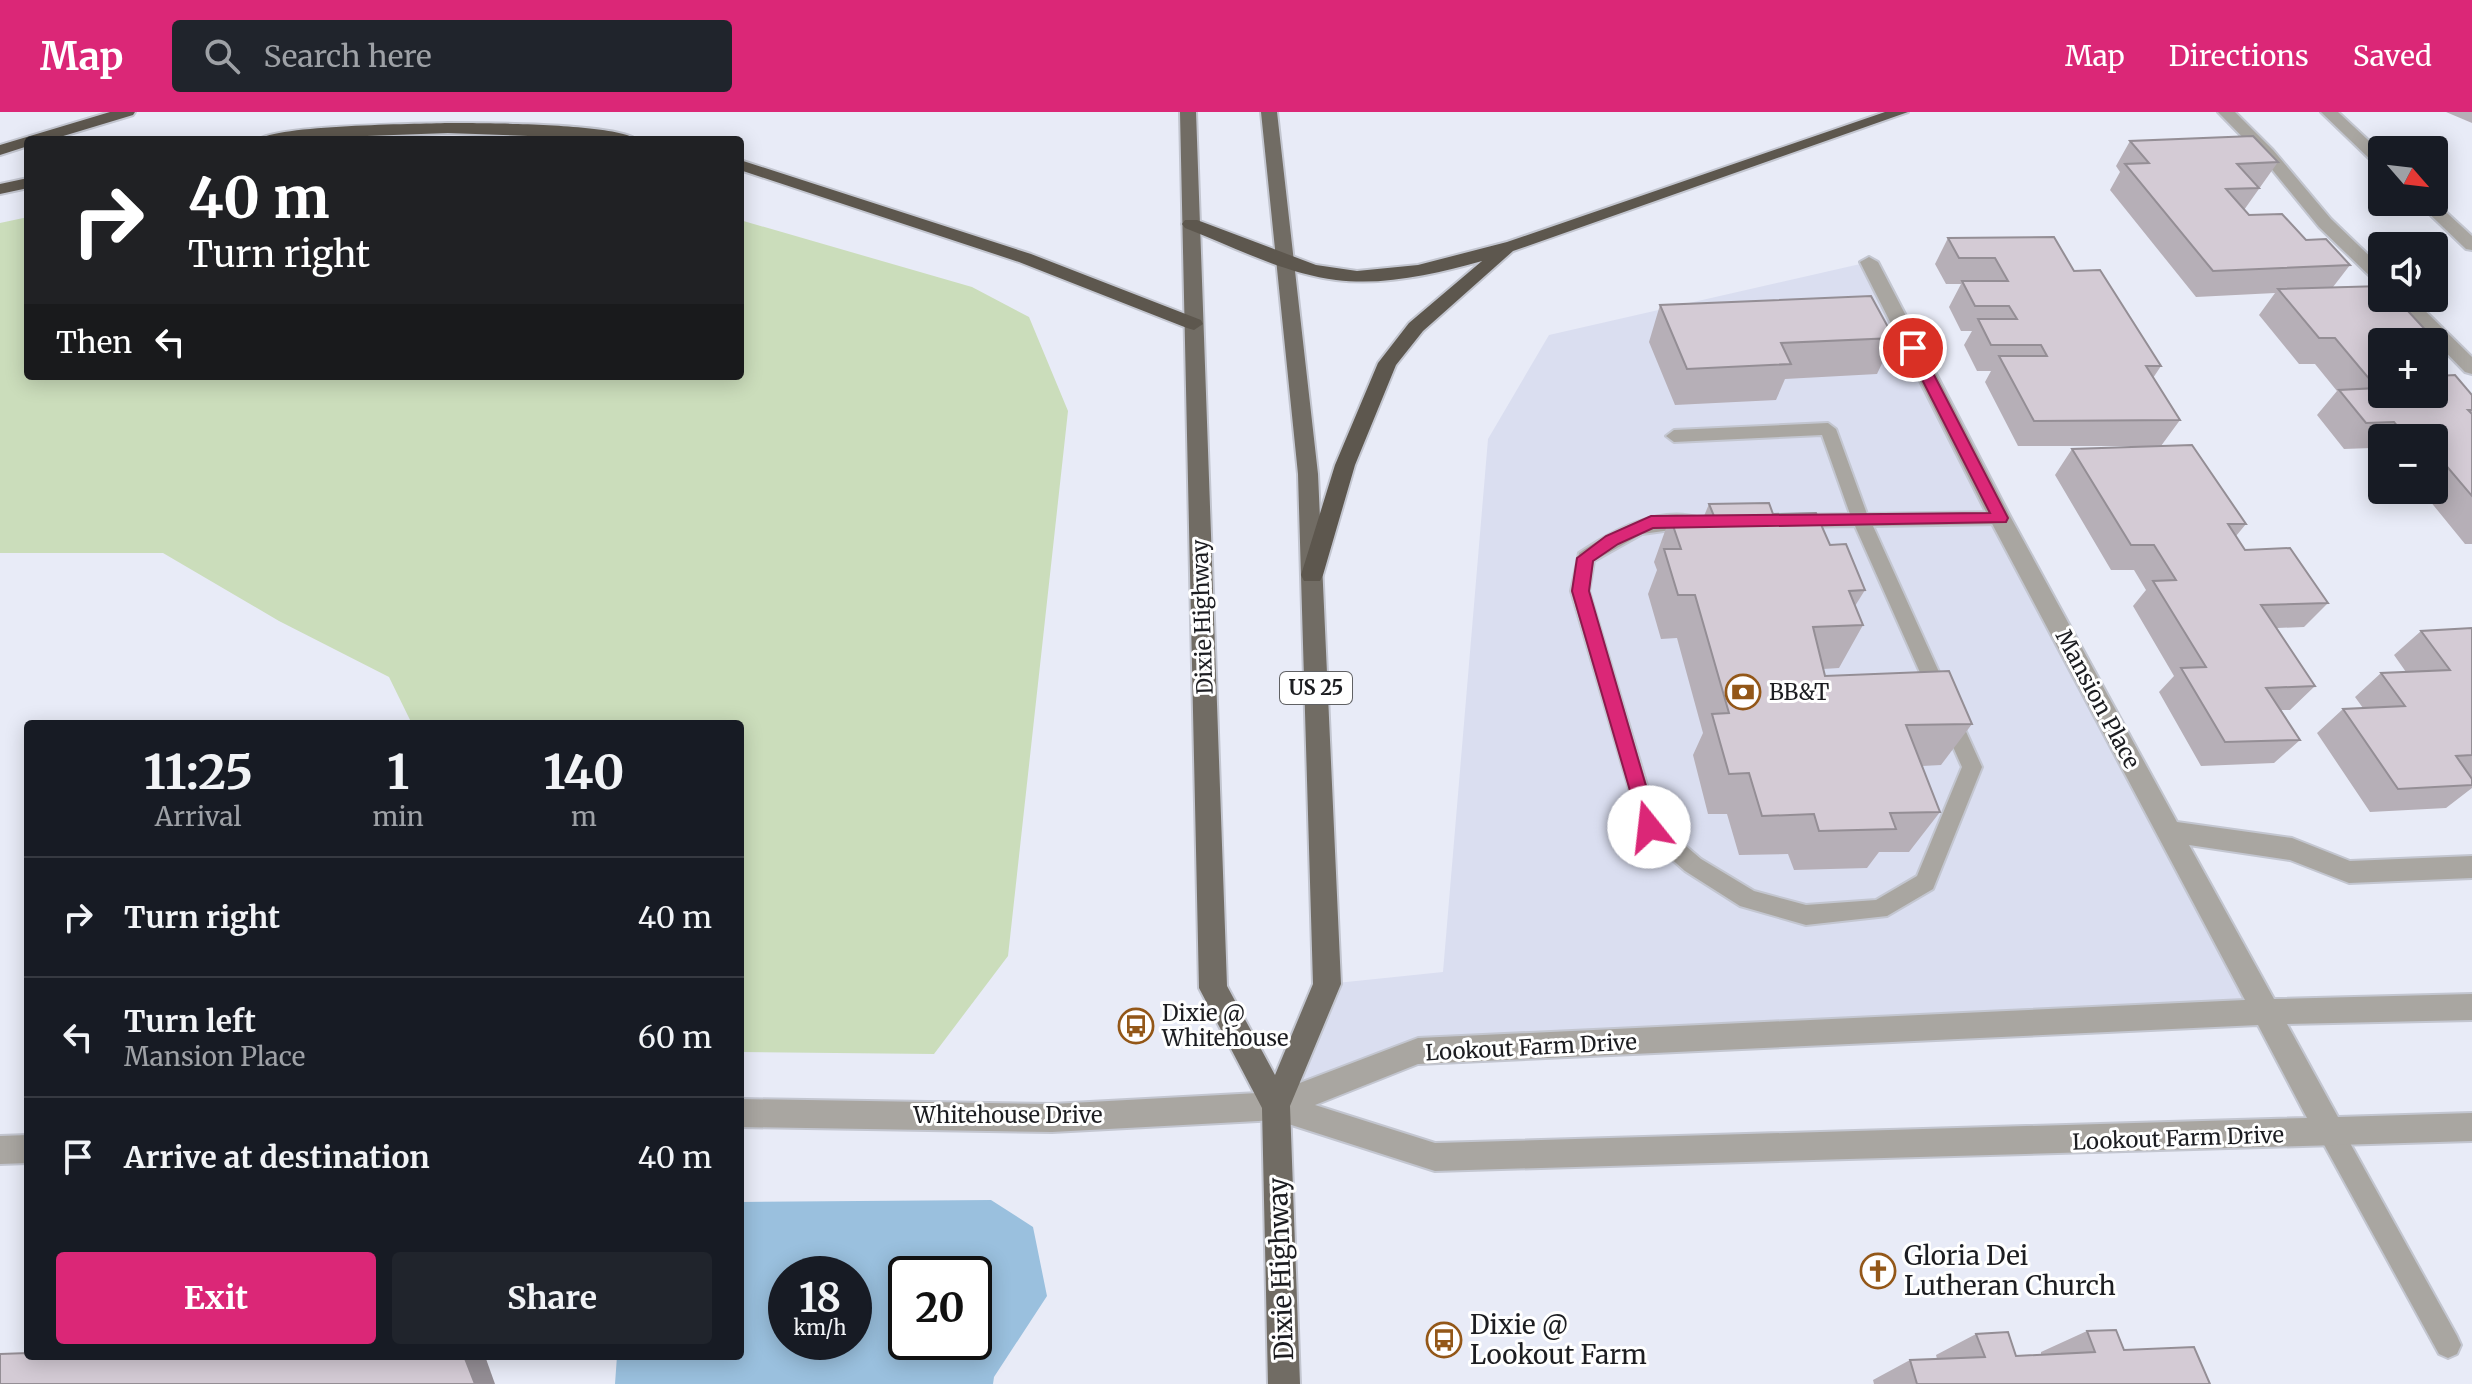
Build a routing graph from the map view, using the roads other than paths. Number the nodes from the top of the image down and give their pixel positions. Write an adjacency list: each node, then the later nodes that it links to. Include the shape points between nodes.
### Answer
1 (127, 112): 7 (highway)
2 (1188, 112): 17 (main road, Dixie Highway / US 25)
3 (1269, 112): 20 (main road, Dixie Highway / US 25)
4 (1900, 112): 19 (highway)
5 (2226, 112): 22 (street)
6 (2329, 112): 11 (street)
7 (47, 136)
8 (320, 136): 9 (highway, via 442,127)
9 (590, 136)
10 (24, 143): 12 (highway)
11 (2368, 149)
12 (0, 150)
13 (744, 166): 24 (highway, via 1025,258)
14 (24, 184): 15 (highway)
15 (0, 189)
16 (2440, 216): 18 (street)
17 (1191, 224): 20 (highway); 24 (main road, Dixie Highway / US 25)
18 (2472, 245)
19 (1509, 246): 20 (highway, via 1435,267 1359,276); 31 (highway, via 1416,327 1387,363 1345,465)
20 (1287, 261): 31 (main road, Dixie Highway / US 25, via 1308,474)
21 (1869, 262): 27 (street, Mansion Place)
22 (2368, 264)
23 (2416, 312): 25 (street)
24 (1194, 324): 36 (main road, Dixie Highway / US 25, via 1213,988)
25 (2472, 368)
26 (1674, 436): 28 (lane, via 1828,429)
27 (2000, 518): 28 (lane); 32 (street, Mansion Place)
28 (1861, 520): 29 (lane, via 1972,767 1925,882 1879,909 1806,915 1748,899 1693,865 1649,827 1580,591 1585,558 1612,540 1651,522); 30 (lane)
29 (1711, 521)
30 (1771, 521)
31 (1312, 575): 36 (main road, Dixie Highway / US 25, via 1327,984)
32 (2168, 831): 33 (street, via 2292,849 2349,872); 35 (street, Mansion Place)
33 (2472, 867)
34 (2472, 1007): 35 (street, Lookout Farm Drive)
35 (2266, 1012): 36 (street, Lookout Farm Drive, via 1418,1051); 39 (street, Mansion Place)
36 (1276, 1106): 37 (street, Whitehouse Drive, via 1052,1118); 39 (street, Lookout Farm Drive, via 1435,1157); 43 (main road, Dixie Highway / US 25)
37 (744, 1113)
38 (2472, 1127): 39 (street, Lookout Farm Drive)
39 (2331, 1133): 42 (lane)
40 (24, 1149): 41 (street)
41 (0, 1150)
42 (2448, 1345)
43 (1284, 1384)

